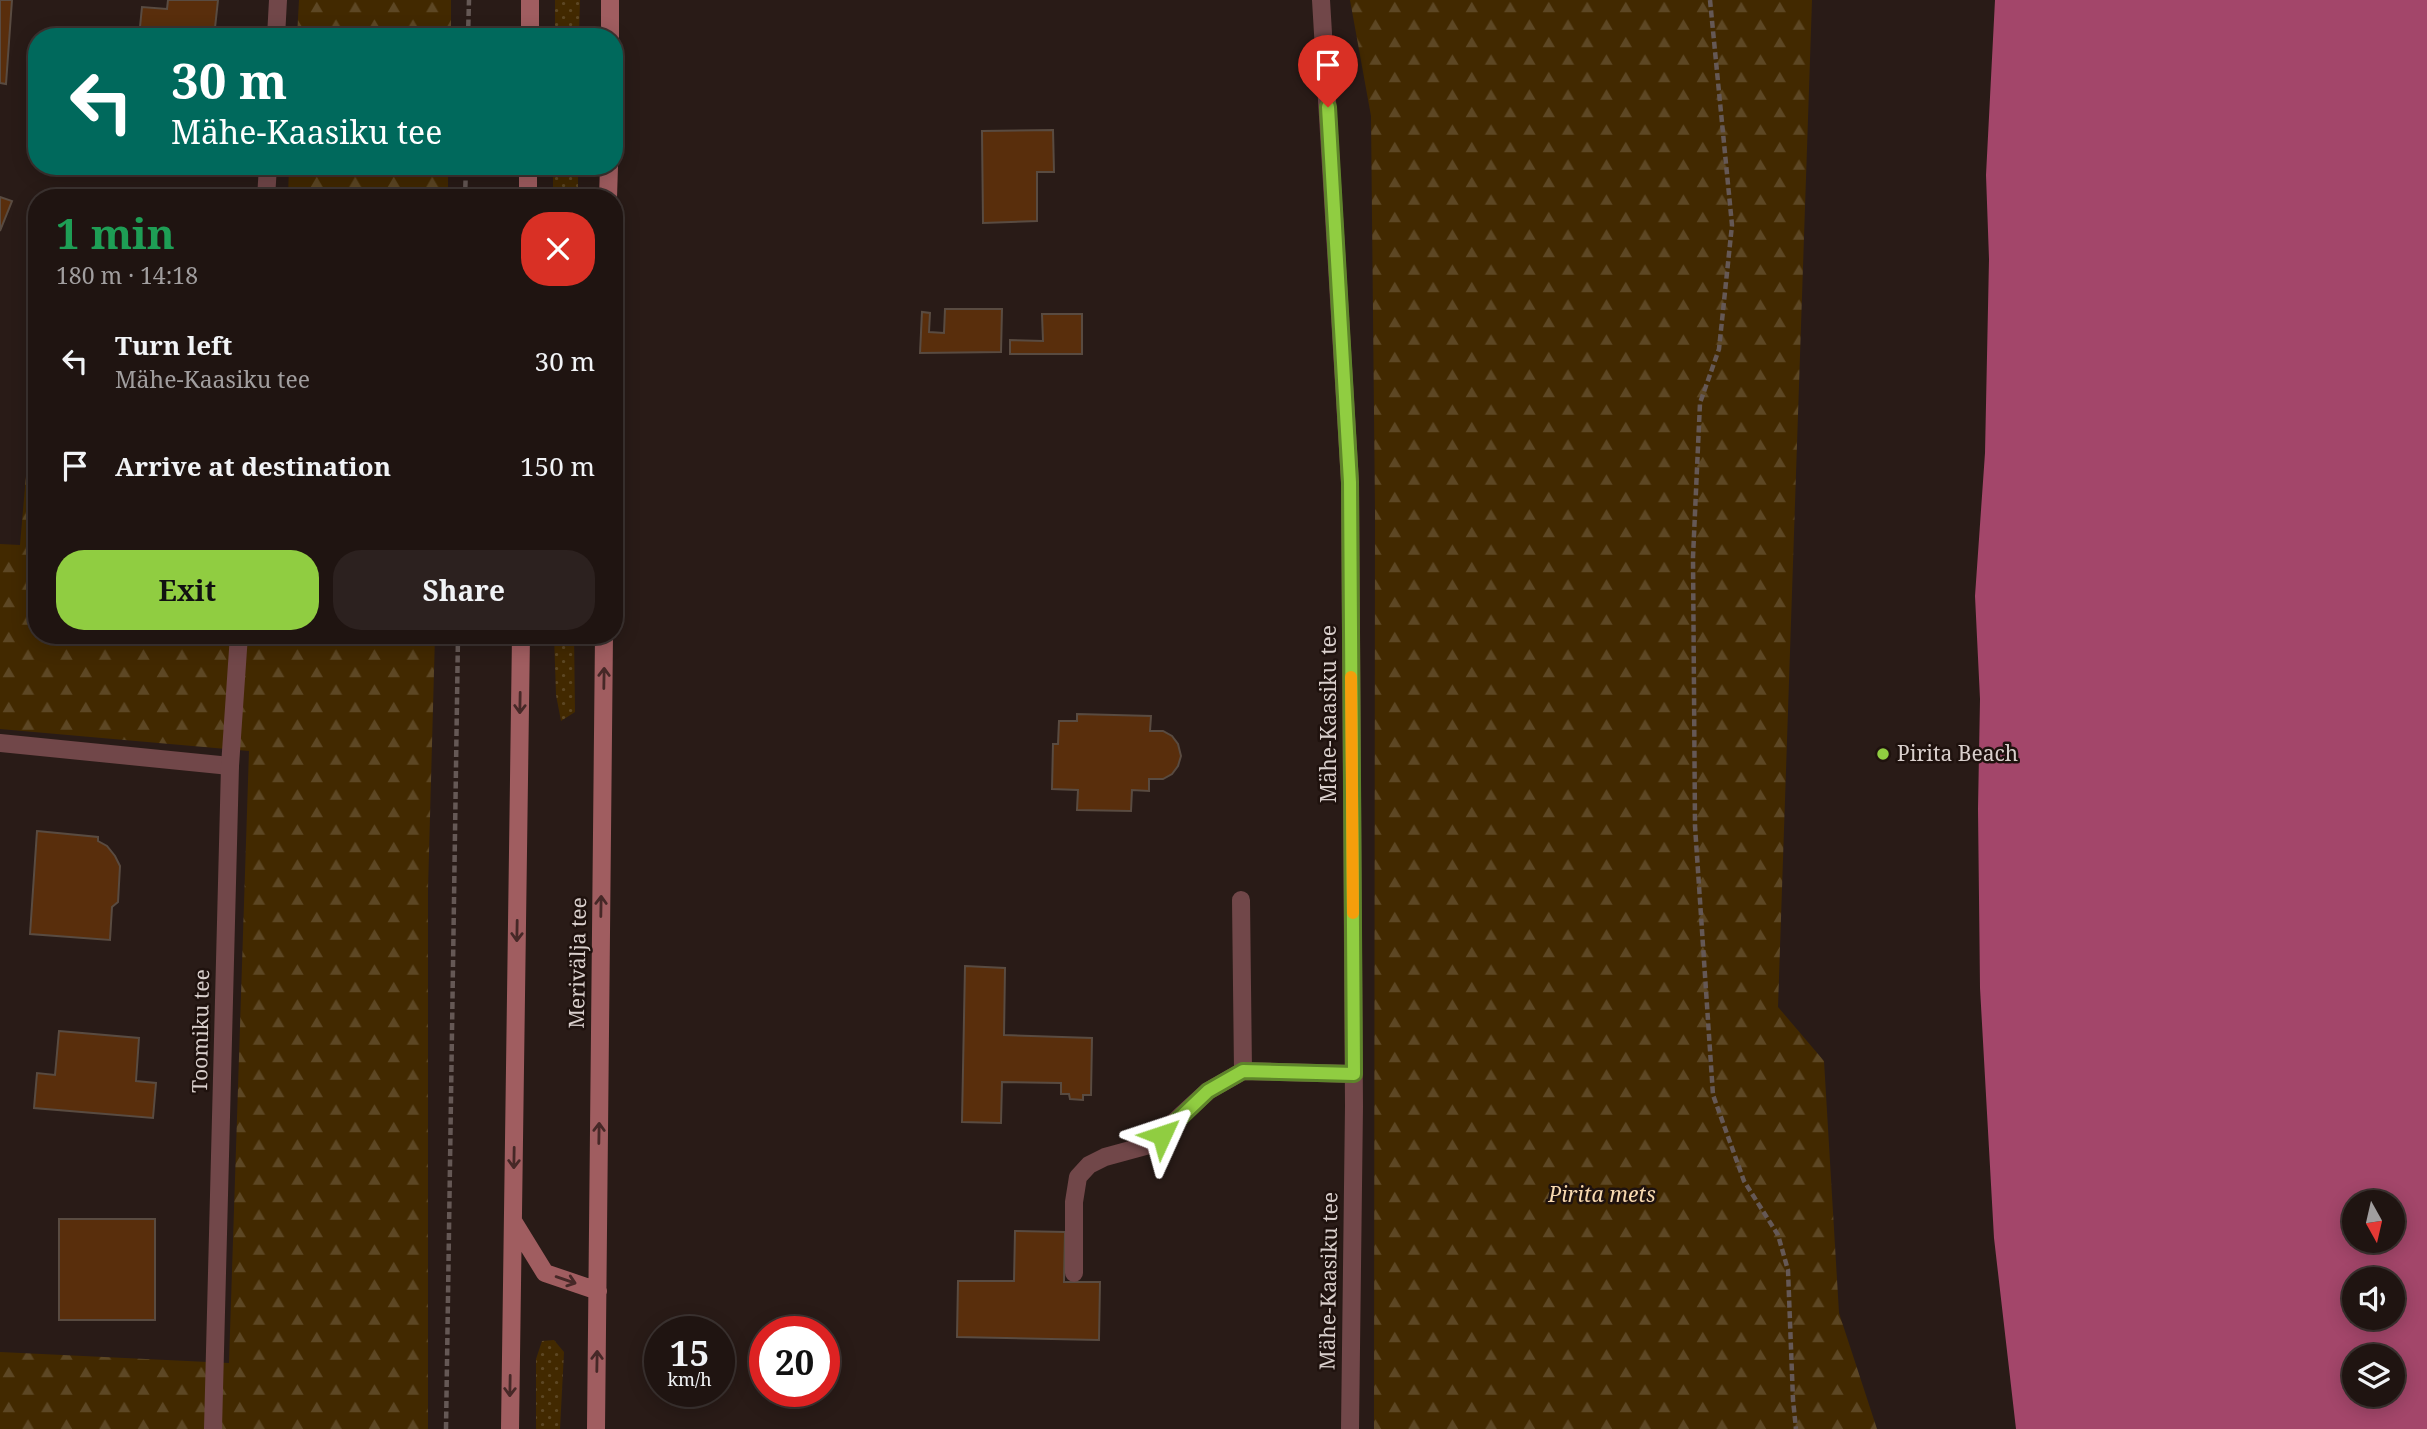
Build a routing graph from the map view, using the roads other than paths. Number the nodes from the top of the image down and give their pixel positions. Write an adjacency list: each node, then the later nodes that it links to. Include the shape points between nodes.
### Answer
1 (278, 0): 5 (street)
2 (530, 0): 6 (main road)
3 (611, 0): 7 (main road)
4 (1321, 0): 15 (street, Mähe-Kaasiku tee, via 1350,482)
5 (276, 28)
6 (530, 28)
7 (610, 28)
8 (238, 644): 12 (street, Toomiku tee)
9 (521, 644): 16 (main road, one-way to 16)
10 (604, 644): 18 (main road, Merivälja tee, one-way to 10)
11 (0, 743): 12 (street)
12 (230, 766): 19 (street, Toomiku tee)
13 (1241, 900): 14 (street)
14 (1243, 1071): 15 (street); 17 (street, via 1208,1091 1149,1145 1088,1164 1078,1177 1074,1202)
15 (1354, 1074): 22 (street, Mähe-Kaasiku tee)
16 (513, 1221): 18 (main road, one-way to 18, via 545,1273); 20 (main road, one-way to 20)
17 (1074, 1273)
18 (598, 1291): 21 (main road, Merivälja tee, one-way to 18)
19 (213, 1429)
20 (510, 1429)
21 (596, 1429)
22 (1350, 1429)

